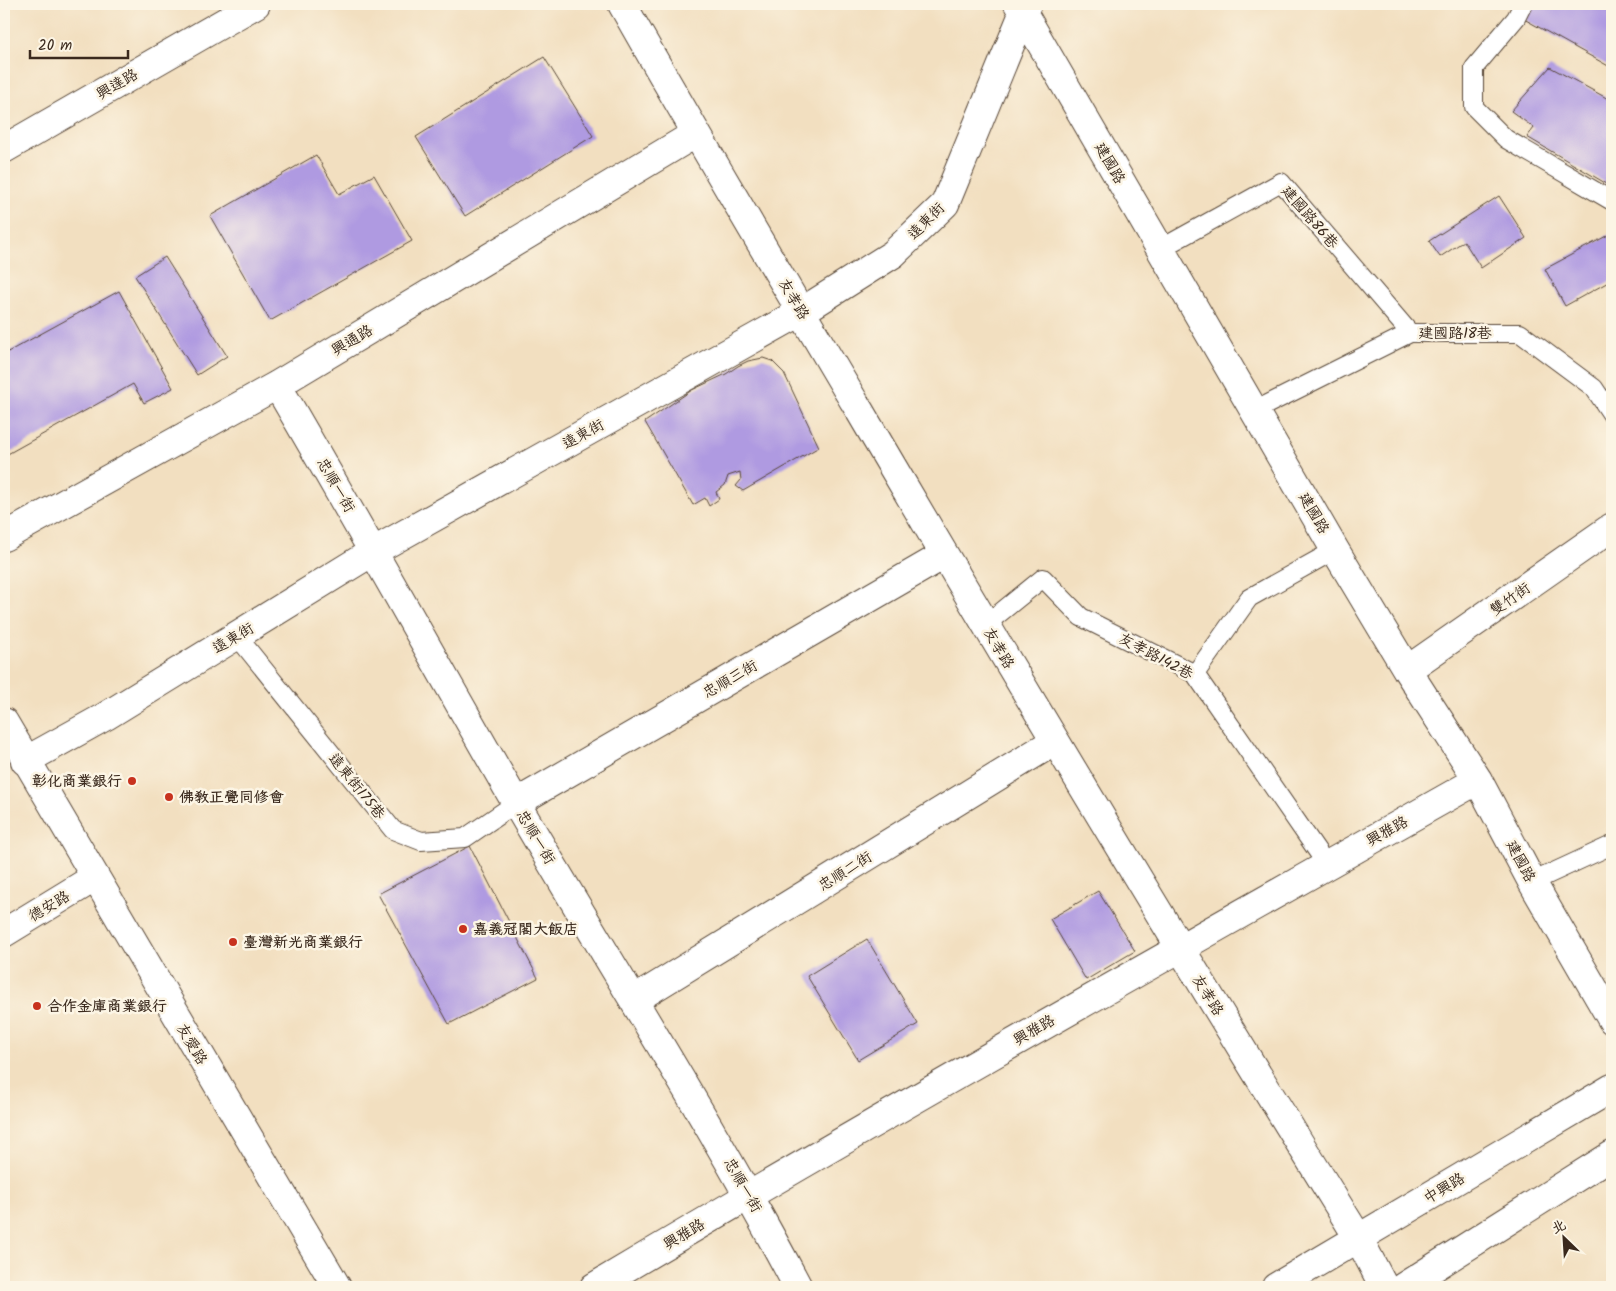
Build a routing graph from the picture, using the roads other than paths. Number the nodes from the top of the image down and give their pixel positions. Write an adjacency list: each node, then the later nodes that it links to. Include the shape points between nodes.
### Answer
1 (256, 4): 6 (street, 興達路)
2 (622, 4): 5 (street, 友孝路)
3 (1524, 4): 7 (lane, via 1474,68 1474,107 1506,139)
4 (1023, 6): 8 (street, 建國路); 9 (street, 遠東街, via 944,204 892,254)
5 (695, 134): 9 (street, 友孝路); 11 (street, 興通路)
6 (4, 149)
7 (1612, 201)
8 (1160, 249): 10 (lane, 建國路86巷, via 1281,182); 12 (street, 建國路)
9 (801, 312): 17 (street, 遠東街); 18 (street, 友孝路)
10 (1410, 333): 12 (lane, 建國路18巷); 13 (lane, 建國路18巷, via 1520,333 1594,388)
11 (277, 385): 15 (street, 興通路); 17 (street, 忠順一街)
12 (1254, 411): 16 (street, 建國路)
13 (1612, 415)
14 (1612, 527): 21 (street, 雙竹街)
15 (4, 537)
16 (1336, 550): 21 (street, 建國路); 22 (lane, via 1249,598)
17 (374, 552): 20 (street, 遠東街); 27 (street, 忠順一街)
18 (944, 556): 19 (street, 友孝路); 27 (street, 忠順三街)
19 (985, 625): 22 (lane, 友孝路142巷, via 1043,578 1081,617); 24 (street, 友孝路)
20 (236, 636): 25 (street, 遠東街, via 106,716); 27 (lane, 遠東街175巷, via 393,830 420,840 465,838)
21 (1407, 670): 26 (street, 建國路)
22 (1195, 674): 29 (lane, 友孝路142巷)
23 (4, 722): 25 (street, 友愛路)
24 (1056, 741): 33 (street, 友孝路); 34 (street, 忠順二街)
25 (25, 761): 30 (street, 友愛路)
26 (1478, 780): 29 (street, 興雅路); 31 (street, 建國路)
27 (516, 803): 34 (street, 忠順一街)
28 (1612, 845): 31 (lane)
29 (1327, 865): 33 (street, 興雅路)
30 (94, 878): 32 (street, 德安路); 40 (street, 友愛路)
31 (1532, 882): 35 (street, 建國路)
32 (4, 933)
33 (1178, 947): 38 (street, 興雅路); 39 (street, 友孝路)
34 (634, 1000): 38 (street, 忠順一街)
35 (1612, 1020)
36 (1612, 1088): 39 (street, 中興路)
37 (1612, 1154): 45 (street)
38 (750, 1194): 41 (street, 興雅路); 42 (street, 忠順一街)
39 (1359, 1239): 43 (street, 中興路); 44 (street, 友孝路)
40 (337, 1287)
41 (594, 1287)
42 (798, 1287)
43 (1276, 1287)
44 (1384, 1287)
45 (1403, 1287)

